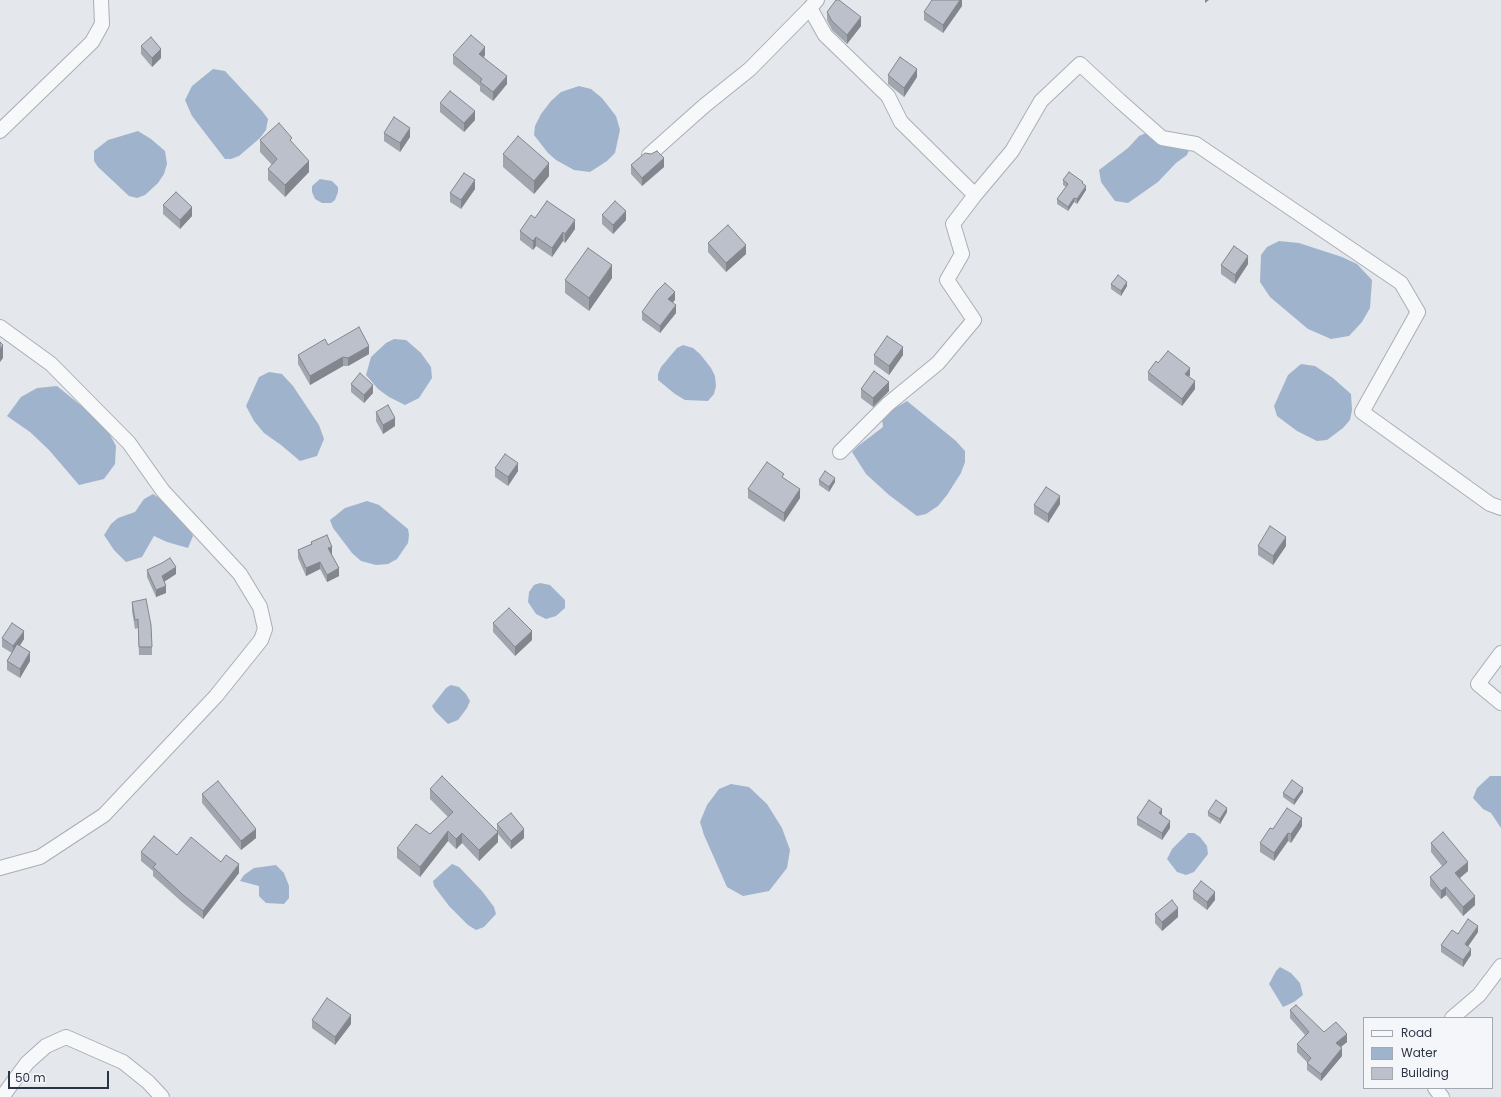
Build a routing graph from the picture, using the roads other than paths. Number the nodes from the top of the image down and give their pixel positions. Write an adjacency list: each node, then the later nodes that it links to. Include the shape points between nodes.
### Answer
1 (101, 0): 3 (street, via 102,24 92,42)
2 (814, 4): 4 (street, via 750,69); 5 (street, via 825,34 888,96 901,122)
3 (0, 131)
4 (649, 155)
5 (975, 194): 7 (street, via 953,224 962,254 947,280 974,320 938,363 888,404); 8 (street, via 1012,151 1041,101 1080,64 1162,138 1196,144 1401,283 1418,312 1362,412 1490,504)
6 (0, 327): 11 (street, via 51,364 129,443 163,491 240,574 260,607 265,630 261,640 216,696 104,815 40,857)
7 (840, 452)
8 (1501, 508)
9 (1501, 653): 10 (street, via 1478,684)
10 (1501, 704)
11 (0, 868)
12 (1501, 966): 13 (street, via 1480,995)
13 (1453, 1017)
14 (1436, 1089): 17 (street)
15 (2, 1097): 16 (street, via 27,1064 46,1046 66,1038 122,1062 148,1082)
16 (162, 1097)
17 (1442, 1097)

